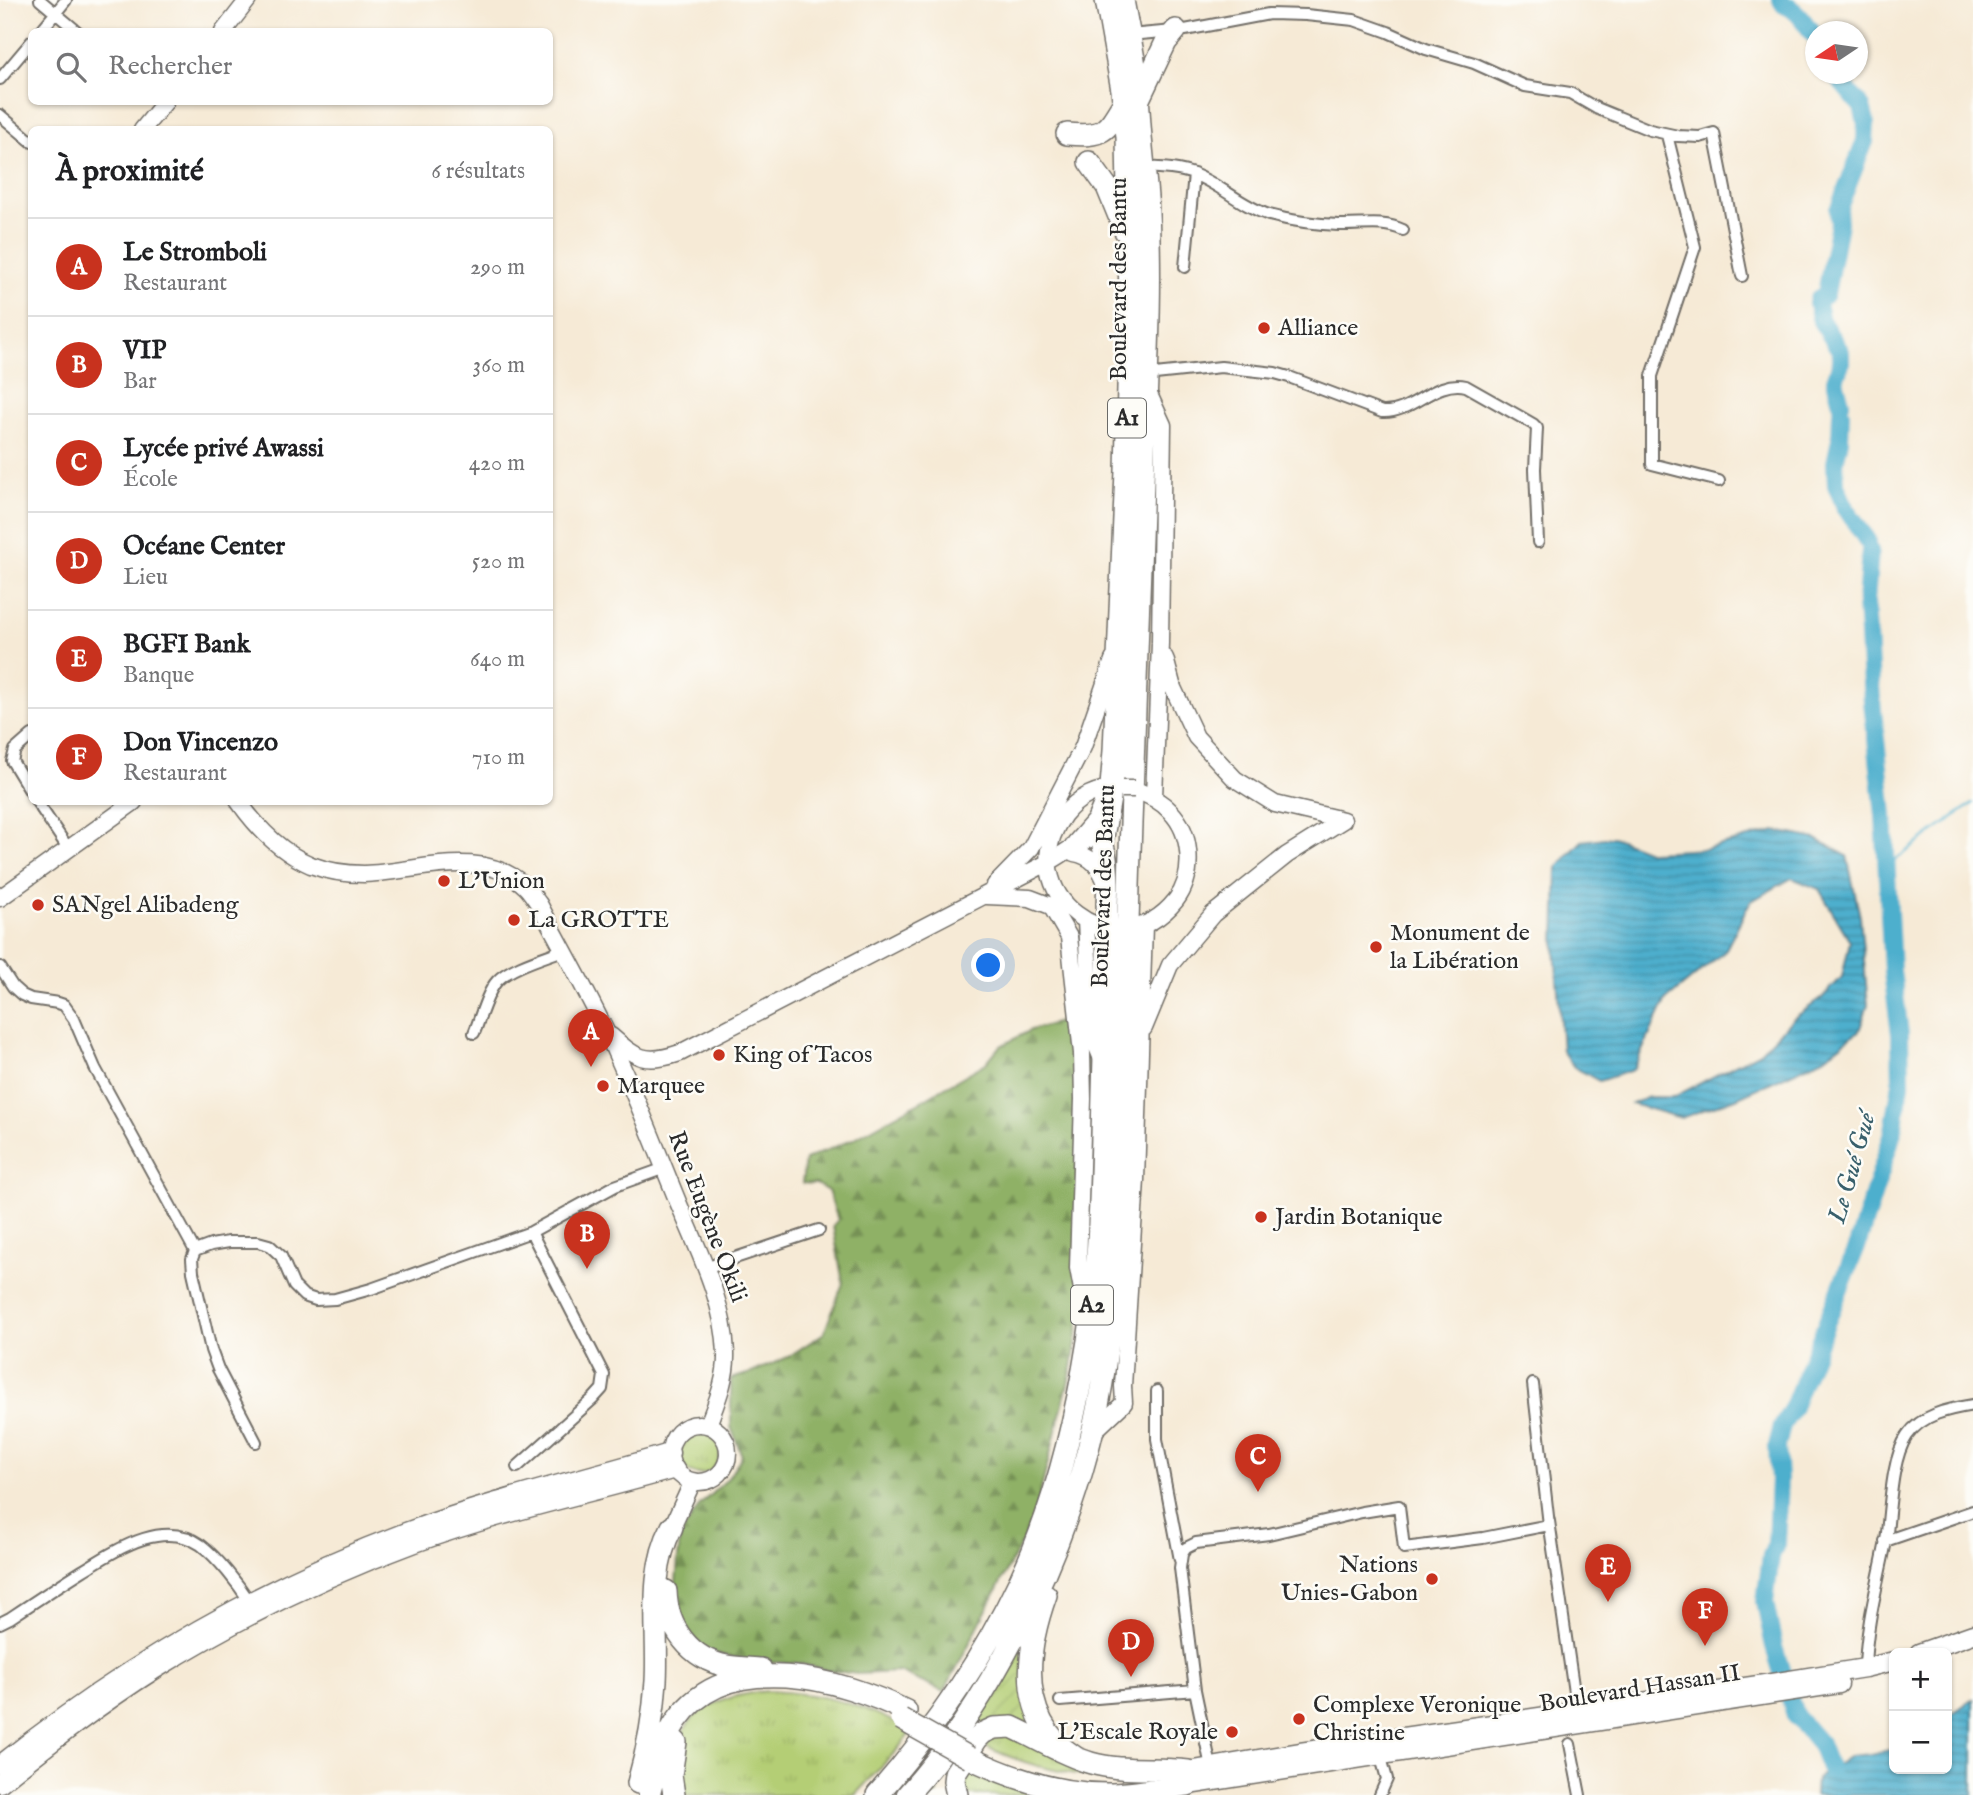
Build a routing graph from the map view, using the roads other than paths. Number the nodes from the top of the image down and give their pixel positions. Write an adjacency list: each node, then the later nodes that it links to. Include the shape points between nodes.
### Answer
1 (40, 0): 6 (street)
2 (66, 0): 6 (street)
3 (248, 0): 9 (main road)
4 (1106, 0): 14 (highway, Boulevard des Bantu / A1)
5 (1123, 0): 11 (highway, Boulevard des Bantu / A1)
6 (55, 13): 7 (street); 8 (street)
7 (43, 28)
8 (73, 28)
9 (226, 28)
10 (1176, 30): 11 (street); 14 (highway); 19 (street, via 1269,14 1354,20 1525,86 1570,93)
11 (1129, 35): 14 (highway, Boulevard des Bantu / A1)
12 (28, 46): 13 (street)
13 (0, 79)
14 (1131, 102): 18 (highway, via 1101,132); 22 (highway, Boulevard des Bantu / A1); 25 (highway, Boulevard des Bantu / A1)
15 (162, 105): 17 (main road)
16 (0, 115): 20 (street)
17 (145, 126)
18 (1067, 134)
19 (1667, 135): 27 (street, via 1714,134); 29 (street, via 1695,247 1652,376 1653,464)
20 (28, 139)
21 (1089, 162): 25 (highway, via 1107,187)
22 (1144, 167): 23 (street); 28 (highway, Boulevard des Bantu / A1, via 1149,215)
23 (1194, 174): 24 (street, via 1269,215 1338,225 1386,223); 26 (street)
24 (1403, 230)
25 (1130, 241): 31 (highway, Boulevard des Bantu / A1)
26 (1185, 267)
27 (1742, 276)
28 (1146, 381): 30 (street, via 1155,374 1221,367 1275,373 1382,412 1392,412 1443,387 1466,386 1537,428); 31 (highway, Boulevard des Bantu / A1); 32 (main road, via 1163,425)
29 (1719, 481)
30 (1538, 542)
31 (1129, 638): 34 (highway, Boulevard des Bantu / A1); 36 (highway, Boulevard des Bantu / A1); 41 (main road, via 1083,747); 42 (highway, via 1135,663 1126,811)
32 (1160, 643): 37 (main road); 56 (main road, via 1173,688 1196,737 1235,779 1275,804 1343,820 1287,855 1213,914 1170,965)
33 (28, 739): 35 (street, via 15,750 12,761)
34 (1114, 751): 36 (highway, Boulevard des Bantu / A1); 44 (main road, via 1099,814)
35 (28, 787)
36 (1125, 794): 37 (main road); 42 (highway, Boulevard des Bantu / A1); 45 (main road, via 1089,794 1070,807 1056,826); 51 (highway, Boulevard des Bantu / A2)
37 (1154, 797): 51 (main road, via 1172,812 1184,831 1189,853 1187,876 1178,897 1163,914)
38 (39, 805): 43 (street)
39 (130, 805): 43 (main road)
40 (241, 805): 52 (main road, Rue Eugène Okili, via 284,850 328,870 363,874 455,864 501,871 527,887)
41 (1037, 836): 45 (main road); 47 (main road)
42 (1113, 841): 44 (main road); 46 (highway, Boulevard des Bantu / A2, via 1107,864); 51 (highway, via 1125,856)
43 (68, 848): 48 (main road)
44 (1073, 850): 45 (main road); 46 (main road, via 1096,863)
45 (1047, 863): 47 (main road); 49 (main road); 50 (main road, via 1059,896 1075,915)
46 (1108, 888): 51 (highway, Boulevard des Bantu / A2)
47 (985, 896): 49 (main road, via 1030,898); 57 (main road, via 698,1045)
48 (0, 898)
49 (1051, 906): 65 (main road, via 1069,937 1082,1053 1078,1268)
50 (1086, 920): 51 (main road, via 1096,926); 58 (main road, via 1089,1028)
51 (1126, 928): 56 (main road); 58 (highway, Boulevard des Bantu / A2); 71 (highway, Boulevard des Bantu / A2, via 1113,1304)
52 (563, 950): 54 (main road, Rue Eugène Okili); 55 (street, via 497,980)
53 (0, 967): 63 (street, via 22,995 64,1005 74,1019 94,1068)
54 (606, 1032): 57 (main road, via 633,1055); 59 (main road, Rue Eugène Okili)
55 (474, 1033)
56 (1140, 1036): 71 (main road, via 1124,1403)
57 (651, 1059): 59 (main road)
58 (1104, 1064): 65 (highway, Boulevard des Bantu / A2)
59 (630, 1084): 60 (main road, Rue Eugène Okili)
60 (665, 1168): 62 (street, via 615,1186); 64 (main road, Rue Eugène Okili)
61 (819, 1230): 64 (street)
62 (531, 1232): 63 (street, via 335,1299 304,1296 294,1286 281,1256 269,1245 229,1242); 73 (street, via 604,1375 602,1389 593,1399)
63 (195, 1251): 70 (street, via 192,1272 211,1350)
64 (705, 1268): 69 (main road, Rue Eugène Okili, via 719,1307 726,1355 722,1386)
65 (1089, 1326): 104 (highway, Boulevard des Bantu / A2, via 1064,1451 1020,1580 960,1687)
66 (1533, 1384): 76 (street)
67 (1157, 1391): 79 (street, via 1157,1439)
68 (1973, 1405): 78 (street, via 1933,1415 1906,1437 1896,1465)
69 (708, 1425): 72 (main road, via 690,1424 675,1435); 74 (main road, via 727,1443 727,1461 710,1480)
70 (256, 1442)
71 (1089, 1443): 98 (highway, via 1079,1501 1034,1633 1030,1658 1031,1687 1041,1720 1060,1746); 109 (highway, Boulevard des Bantu / A2, via 1067,1515 1000,1662 950,1742)
72 (672, 1461): 74 (main road, via 680,1475); 80 (main road, via 495,1503 408,1531); 103 (main road, via 383,1555 306,1589 149,1673)
73 (517, 1467)
74 (692, 1481): 77 (main road)
75 (1973, 1511): 78 (street)
76 (1549, 1523): 79 (street, via 1483,1538 1404,1548 1399,1506 1269,1534 1196,1543); 94 (street)
77 (672, 1527): 89 (highway, via 666,1602 680,1636 703,1658 717,1663); 105 (highway, via 658,1575 656,1685)
78 (1885, 1541): 87 (street)
79 (1180, 1560): 91 (street)
80 (250, 1602): 81 (street, via 201,1546 184,1538 161,1536 121,1548); 99 (main road, via 133,1668)
81 (0, 1623)
82 (1973, 1634): 84 (main road)
83 (1973, 1645): 85 (main road)
84 (1933, 1648)
85 (1952, 1653)
86 (1889, 1662): 87 (main road)
87 (1865, 1668): 90 (main road)
88 (1889, 1673): 90 (main road)
89 (796, 1677): 93 (highway, via 853,1688); 106 (highway, via 726,1683 696,1700 665,1741)
90 (1808, 1683): 94 (main road, Boulevard Hassan II)
91 (1195, 1690): 92 (street); 100 (street)
92 (1060, 1701)
93 (904, 1715): 101 (highway, via 973,1754 1020,1768 1080,1781); 107 (highway, via 810,1689 759,1688 723,1695 698,1711 681,1732 671,1768)
94 (1578, 1719): 95 (main road, Boulevard Hassan II); 96 (main road); 100 (main road, Boulevard Hassan II, via 1313,1750)
95 (1556, 1728): 96 (main road); 97 (main road, Boulevard Hassan II)
96 (1570, 1744): 114 (street)
97 (1380, 1754): 101 (main road, Boulevard Hassan II); 102 (street)
98 (1075, 1757): 101 (highway); 110 (highway, via 1012,1727 994,1728 977,1739 957,1768)
99 (0, 1765)
100 (1211, 1767): 101 (main road, Boulevard Hassan II)
101 (1188, 1778): 111 (highway)
102 (1387, 1779): 112 (street); 113 (street)
103 (0, 1783)
104 (884, 1787): 108 (highway)
105 (634, 1795)
106 (649, 1795)
107 (674, 1795)
108 (869, 1795)
109 (907, 1795)
110 (957, 1795)
111 (1145, 1795)
112 (1380, 1795)
113 (1393, 1795)
114 (1580, 1795)

